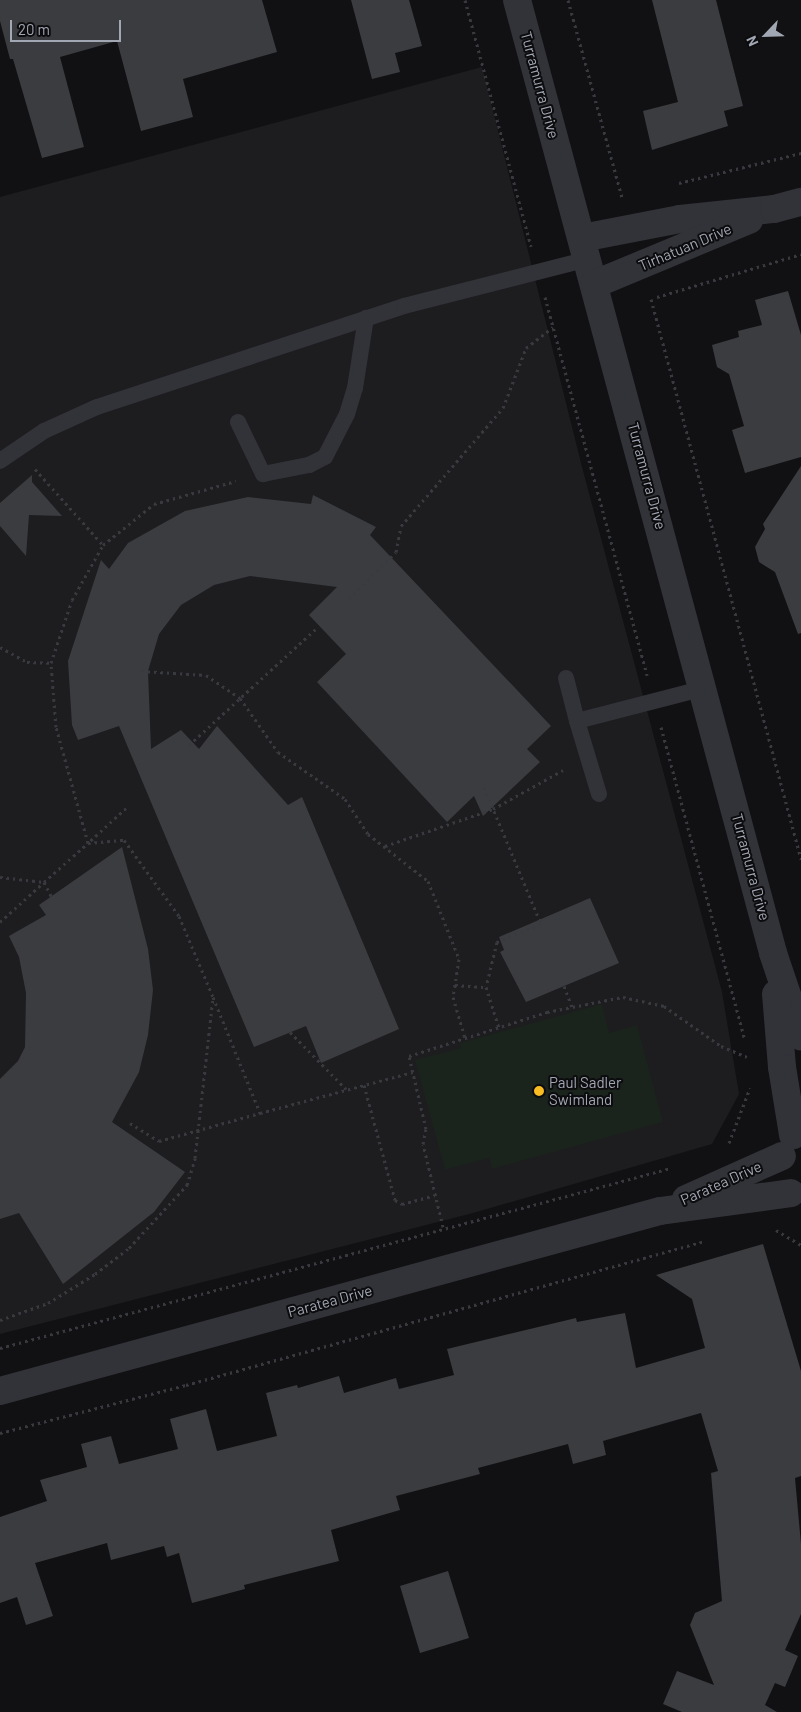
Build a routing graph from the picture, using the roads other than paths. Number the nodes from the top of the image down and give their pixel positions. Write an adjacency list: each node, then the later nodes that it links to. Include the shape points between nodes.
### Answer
1 (517, 0): 4 (street, Turramurra Drive)
2 (801, 202): 3 (street, Tirhatuan Drive)
3 (774, 209): 4 (street, Tirhatuan Drive); 4 (street, Tirhatuan Drive, via 680,219)
4 (588, 260): 5 (lane); 9 (street, Turramurra Drive)
5 (366, 318): 6 (lane, via 355,388 341,431 330,450 318,461 264,474); 7 (lane, via 97,406 44,431)
6 (238, 422)
7 (0, 462)
8 (566, 678): 10 (lane)
9 (705, 688): 10 (lane); 12 (street, Turramurra Drive)
10 (577, 721): 11 (lane)
11 (599, 794)
12 (774, 953): 13 (street, Turramurra Drive); 14 (street, Turramurra Drive, via 782,1067)
13 (801, 1036)
14 (792, 1140): 15 (street, Turramurra Drive, via 784,1181); 16 (street, Paratea Drive)
15 (796, 1197): 16 (street, Paratea Drive)
16 (660, 1211): 17 (street, Paratea Drive)
17 (0, 1391)

